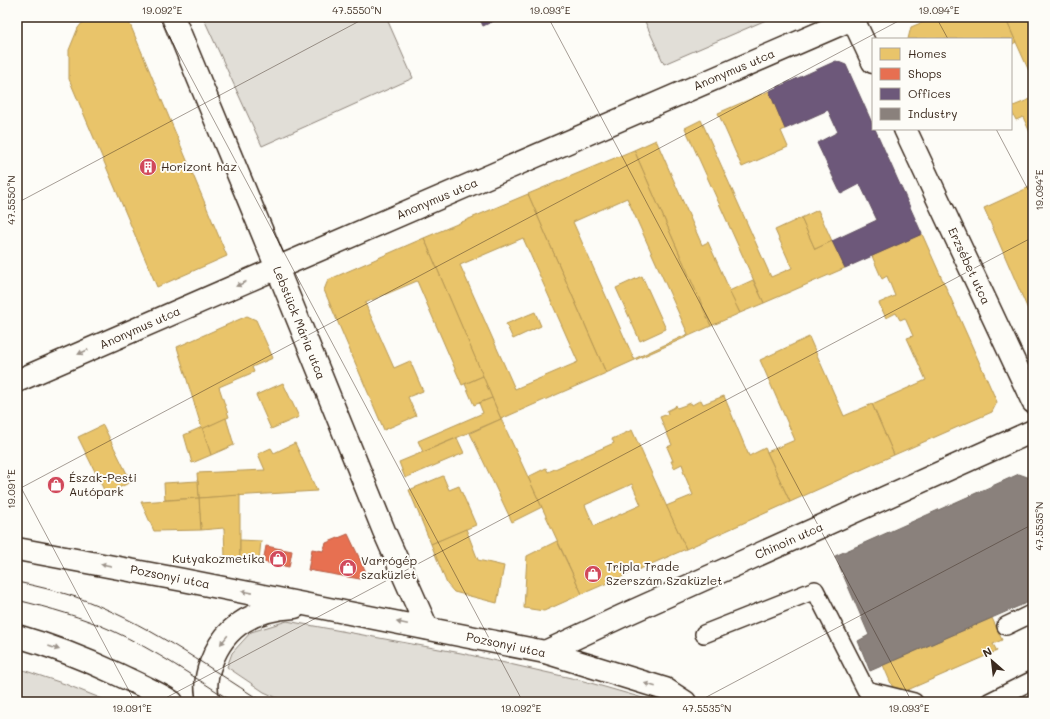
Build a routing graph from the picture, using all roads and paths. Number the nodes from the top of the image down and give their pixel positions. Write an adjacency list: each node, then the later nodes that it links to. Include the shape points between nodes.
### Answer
1 (173, 17): 5 (street, Lebstück Mária utca)
2 (854, 18): 3 (street); 5 (street, Anonymus utca)
3 (872, 60)
4 (905, 130): 7 (street, Erzsébet utca)
5 (277, 268): 6 (street, Anonymus utca, one-way to 6); 13 (street, Lebstück Mária utca, via 384,531)
6 (17, 382)
7 (1033, 402)
8 (1033, 431): 16 (street, Chinoin utca)
9 (17, 549): 10 (street, Pozsonyi utca, one-way to 9)
10 (322, 607): 13 (street, Pozsonyi utca, one-way to 10); 19 (street, Pozsonyi utca, one-way to 19, via 273,609 252,616 231,631 219,646 210,668 206,684)
11 (1033, 614): 12 (lane)
12 (1006, 626)
13 (427, 628): 16 (street, Pozsonyi utca)
14 (704, 634): 21 (lane, via 815,590 866,690)
15 (17, 636): 18 (street, one-way to 18, via 98,665)
16 (544, 652): 20 (street, Pozsonyi utca, one-way to 16, via 665,689)
17 (1033, 680): 22 (lane)
18 (172, 702)
19 (208, 702)
20 (685, 702)
21 (914, 702)
22 (989, 702)

